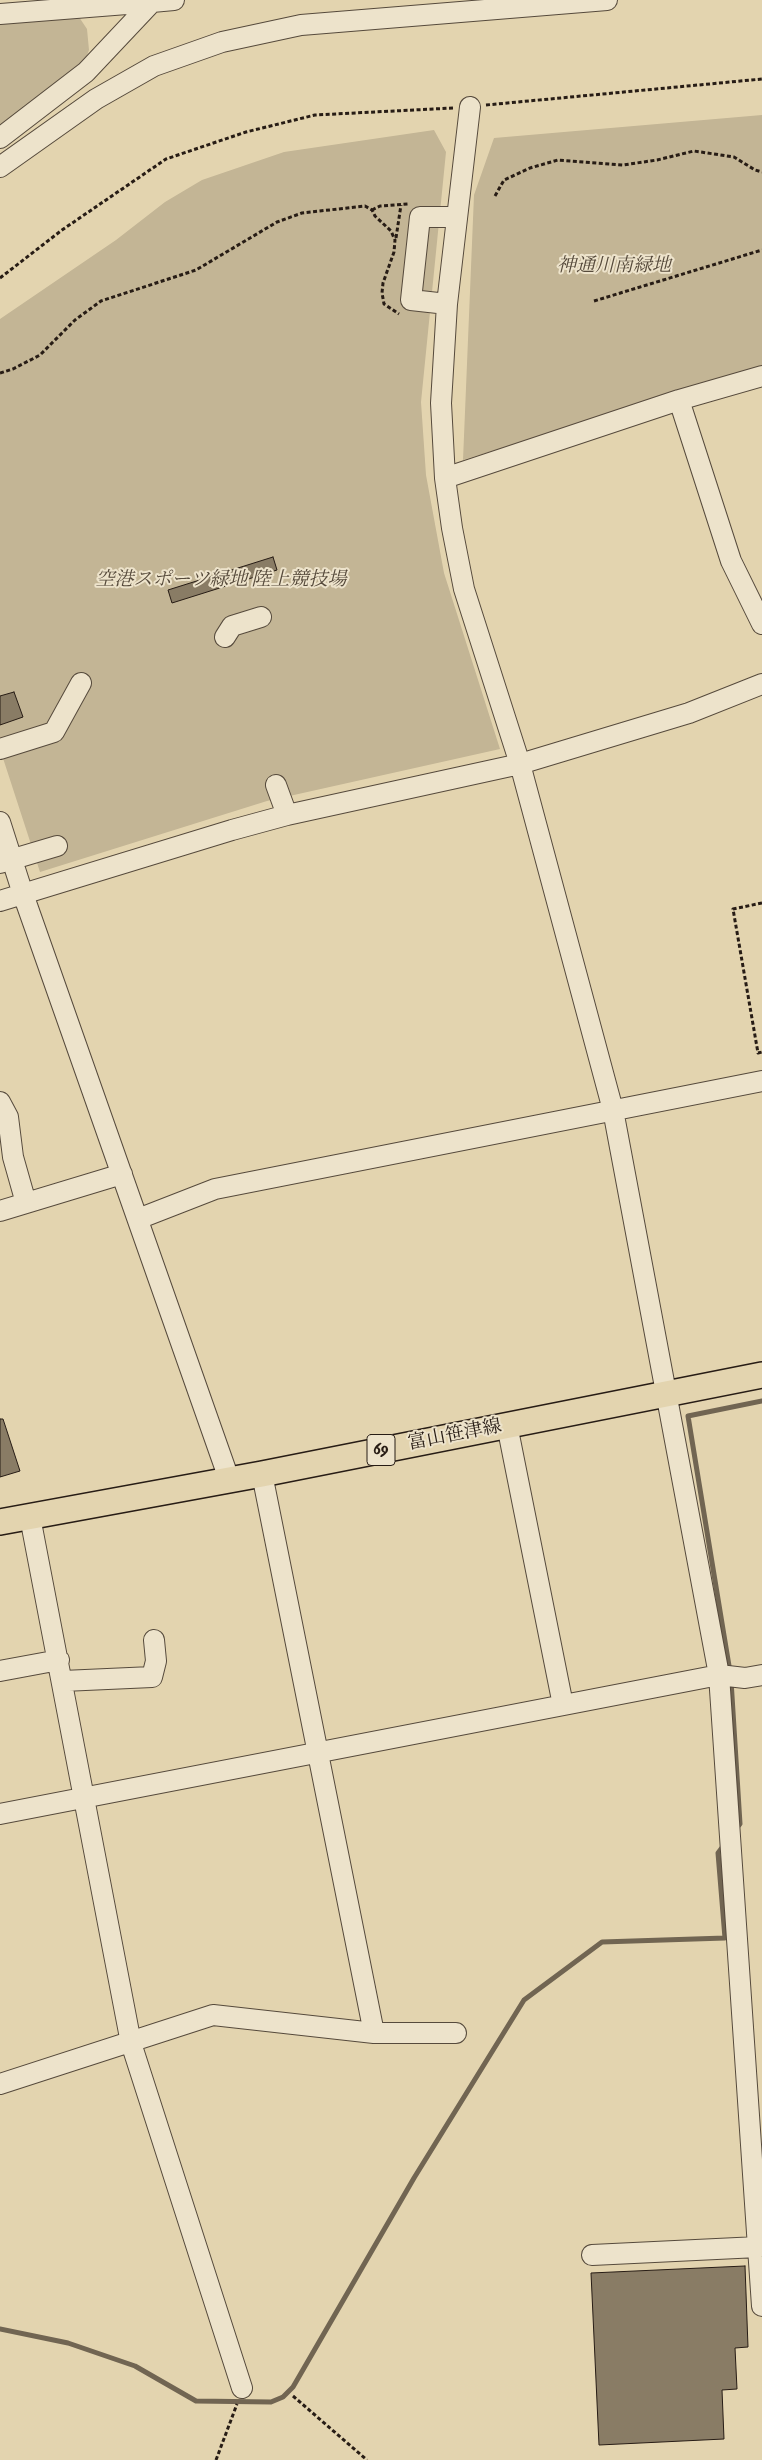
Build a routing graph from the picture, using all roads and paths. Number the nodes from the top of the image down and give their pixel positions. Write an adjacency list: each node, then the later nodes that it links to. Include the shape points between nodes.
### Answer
1 (174, 0): 3 (street)
2 (607, 0): 8 (street, via 301,25 222,42 154,66 96,99)
3 (152, 2): 4 (street); 7 (street, via 86,72)
4 (0, 14)
5 (762, 80): 6 (path)
6 (470, 107): 12 (street); 15 (path, via 315,115 246,132 166,159 62,230)
7 (0, 138)
8 (0, 167)
9 (762, 172): 10 (path, via 734,157 694,151 623,165 558,160 504,180)
10 (495, 196)
11 (401, 204): 13 (path)
12 (457, 217): 17 (street); 17 (street, via 420,217 411,300)
13 (395, 240): 18 (path, via 383,283 383,299 384,304 396,314); 19 (path, via 391,231 365,206 302,213 277,222 196,270 101,301 75,320 40,355)
14 (762, 250): 16 (path)
15 (0, 278)
16 (594, 301)
17 (448, 304): 22 (street, via 442,403)
18 (404, 315)
19 (0, 373)
20 (762, 376): 21 (street)
21 (679, 400): 22 (street); 24 (street, via 732,561)
22 (445, 478): 29 (street, via 464,589)
23 (261, 616): 25 (street, via 232,626)
24 (762, 624)
25 (225, 637)
26 (81, 683): 28 (street, via 54,732)
27 (762, 684): 29 (street, via 689,712)
28 (0, 749)
29 (520, 764): 31 (street); 41 (street)
30 (276, 785): 31 (street)
31 (287, 815): 35 (street)
32 (0, 822): 34 (street)
33 (57, 846): 34 (street)
34 (6, 861): 35 (street)
35 (23, 894): 36 (street); 42 (street)
36 (0, 901)
37 (762, 903): 38 (path, via 733,909 758,1052)
38 (762, 1052)
39 (762, 1081): 41 (street)
40 (0, 1102): 43 (street, via 8,1117 13,1157)
41 (613, 1110): 45 (street, via 215,1189); 47 (street)
42 (122, 1174): 43 (street); 45 (street)
43 (26, 1203): 44 (street)
44 (0, 1211)
45 (138, 1218): 50 (street)
46 (762, 1375): 47 (main road, 富山笹津線 / 69)
47 (665, 1394): 48 (main road, 富山笹津線 / 69); 56 (street)
48 (507, 1425): 49 (main road, 富山笹津線 / 69); 59 (street)
49 (262, 1474): 50 (main road, 富山笹津線 / 69); 60 (street)
50 (229, 1479): 51 (main road, 富山笹津線 / 69)
51 (30, 1516): 52 (main road, 富山笹津線 / 69); 54 (street)
52 (0, 1522)
53 (154, 1640): 58 (street, via 156,1661 152,1677)
54 (59, 1660): 55 (street); 58 (street)
55 (0, 1671)
56 (719, 1675): 57 (street, via 745,1678); 59 (street); 67 (street)
57 (762, 1675)
58 (63, 1681): 61 (street)
59 (563, 1705): 60 (street)
60 (318, 1752): 61 (street); 64 (street)
61 (86, 1797): 62 (street); 65 (street)
62 (0, 1814)
63 (456, 2033): 64 (street)
64 (374, 2034): 65 (street, via 213,2015)
65 (131, 2043): 66 (street); 71 (street)
66 (0, 2084)
67 (759, 2219): 68 (street)
68 (758, 2247): 69 (street); 70 (street)
69 (592, 2255)
70 (762, 2306)
71 (242, 2388): 73 (path)
72 (293, 2396): 74 (path)
73 (216, 2460)
74 (367, 2460)

